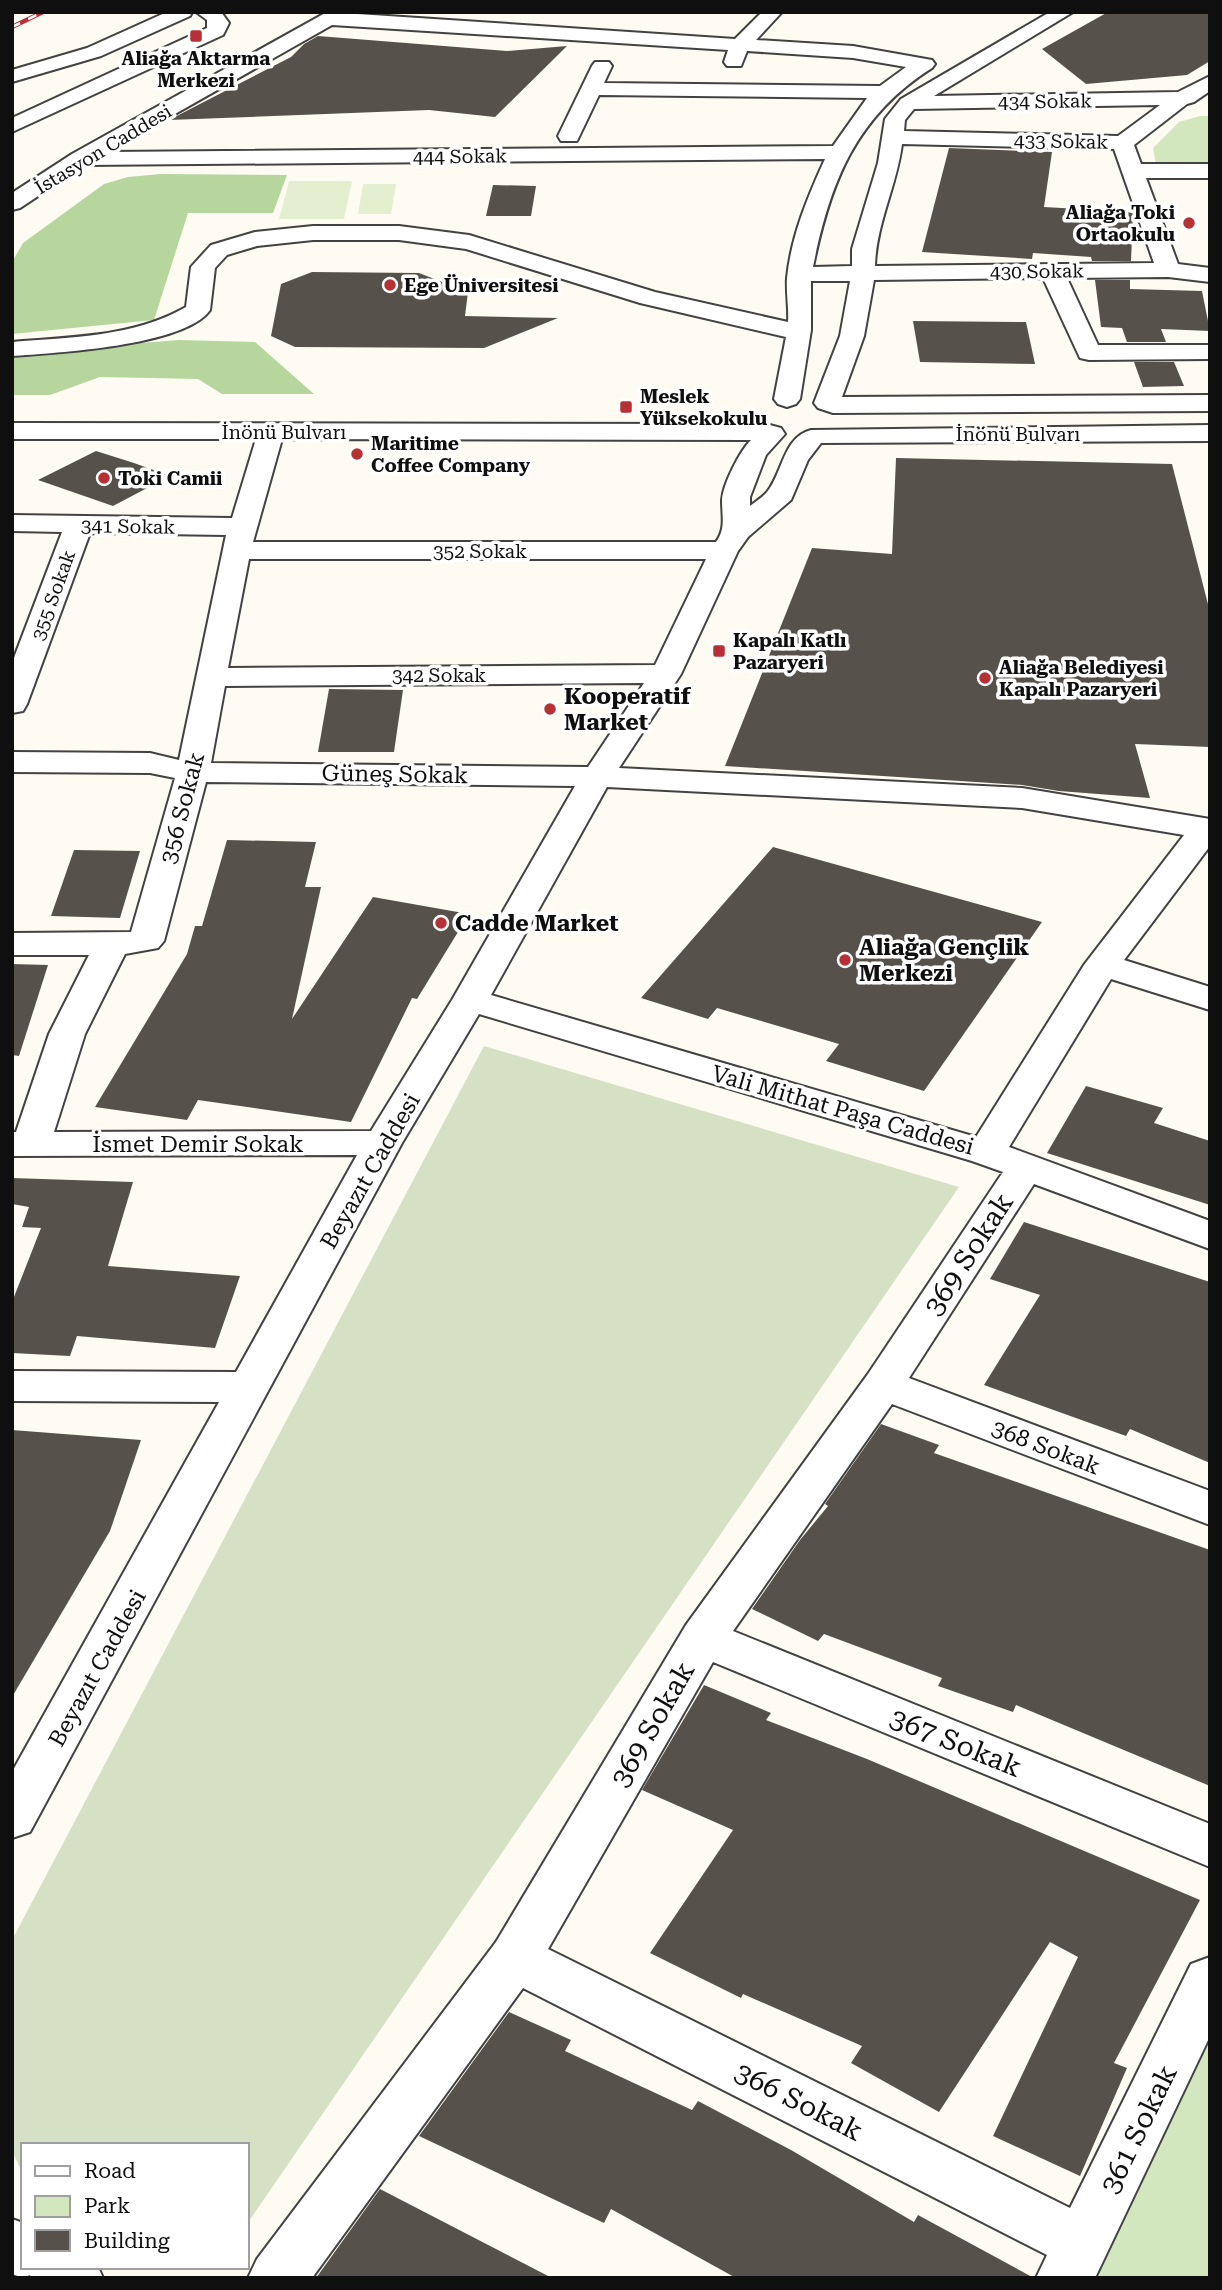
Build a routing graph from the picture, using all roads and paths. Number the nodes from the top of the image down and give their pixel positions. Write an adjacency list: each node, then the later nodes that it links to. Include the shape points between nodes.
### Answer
1 (144, 12): 15 (street)
2 (183, 12): 15 (street, via 94,52)
3 (205, 12): 12 (street, via 219,23 216,31)
4 (774, 12): 10 (street)
5 (1026, 12): 8 (street)
6 (1064, 12): 23 (street)
7 (335, 16): 9 (street); 28 (street, İstasyon Caddesi)
8 (981, 36)
9 (614, 38): 10 (street); 17 (street)
10 (739, 46): 13 (street, via 872,54); 18 (street)
11 (946, 53): 13 (street)
12 (167, 56): 14 (street); 25 (street)
13 (924, 64): 19 (street)
14 (99, 68): 20 (street); 24 (street)
15 (12, 75)
16 (1210, 82): 22 (street, 433 Sokak)
17 (591, 89): 18 (street); 26 (street)
18 (725, 91): 19 (street)
19 (883, 92): 29 (street)
20 (12, 95)
21 (1210, 97): 22 (street, 434 Sokak)
22 (1182, 98): 23 (street, 434 Sokak); 30 (street, 433 Sokak)
23 (908, 103): 27 (street, via 895,119)
24 (12, 110)
25 (12, 126)
26 (569, 136): 28 (street, 444 Sokak); 29 (street, 444 Sokak)
27 (892, 137): 30 (street, 433 Sokak); 38 (street, via 864,248)
28 (116, 139): 31 (street, İstasyon Caddesi)
29 (846, 143): 31 (street, 444 Sokak); 37 (street, via 819,196)
30 (1123, 143): 32 (street)
31 (80, 159): 34 (street, İstasyon Caddesi)
32 (1133, 171): 33 (street); 36 (street)
33 (1210, 171)
34 (12, 204)
35 (1051, 270): 36 (street, 430 Sokak); 38 (street, 430 Sokak); 42 (street, via 1089,353)
36 (1168, 270): 39 (street, 430 Sokak)
37 (800, 274): 38 (street, 430 Sokak); 40 (street)
38 (863, 274): 45 (street, via 852,336)
39 (1210, 275)
40 (798, 332): 41 (street, via 649,298 469,242 399,233 313,233 255,239 219,250 202,267 198,310 186,320 147,333); 43 (street)
41 (12, 349)
42 (1210, 352)
43 (787, 399): 45 (street, İnönü Bulvarı); 50 (street, via 754,411 752,422)
44 (1210, 403): 45 (street, İnönü Bulvarı)
45 (830, 404): 52 (street, Beyazıt Caddesi, via 841,410 846,421)
46 (486, 407): 47 (street, İnönü Bulvarı)
47 (12, 408)
48 (12, 431): 49 (street, İnönü Bulvarı)
49 (271, 433): 50 (street, İnönü Bulvarı); 55 (street, 356 Sokak)
50 (769, 433): 52 (street, İnönü Bulvarı); 56 (street, Beyazıt Caddesi, via 754,452 736,497)
51 (1210, 433): 52 (street, İnönü Bulvarı)
52 (818, 437): 56 (street, Beyazıt Caddesi, via 795,459 781,494)
53 (12, 523): 54 (street, 341 Sokak)
54 (79, 525): 55 (street, 341 Sokak); 59 (street, 355 Sokak)
55 (240, 539): 56 (street, 352 Sokak); 58 (street, 356 Sokak)
56 (731, 541): 57 (street, Beyazıt Caddesi)
57 (666, 674): 58 (street, 342 Sokak); 62 (street, Beyazıt Caddesi)
58 (211, 677): 61 (street, 356 Sokak)
59 (12, 704)
60 (12, 762): 61 (street, Güneş Sokak, via 150,763)
61 (193, 772): 62 (street, Güneş Sokak); 63 (street, Güneş Sokak, via 144,784); 66 (street, 356 Sokak, via 146,941)
62 (597, 777): 64 (street, Güneş Sokak, via 1022,798); 69 (street, Beyazıt Caddesi)
63 (12, 785)
64 (1208, 829): 67 (street, 369 Sokak)
65 (12, 944): 66 (street)
66 (112, 945): 71 (street, via 67,1034)
67 (1102, 965): 68 (street); 72 (street, 369 Sokak)
68 (1210, 999)
69 (470, 1000): 70 (street, Beyazıt Caddesi); 72 (street, Vali Mithat Paşa Caddesi)
70 (383, 1143): 71 (street, İsmet Demir Sokak); 76 (street, Beyazıt Caddesi)
71 (22, 1144)
72 (1005, 1160): 73 (street, Vali Mithat Paşa Caddesi); 74 (street, 369 Sokak)
73 (1210, 1236)
74 (883, 1384): 77 (street, 368 Sokak); 78 (street, 369 Sokak)
75 (12, 1386): 76 (street)
76 (250, 1387): 79 (street, Beyazıt Caddesi)
77 (1210, 1509)
78 (703, 1638): 81 (street, 367 Sokak); 82 (street, 369 Sokak)
79 (28, 1764): 80 (street, Beyazıt Caddesi)
80 (12, 1818)
81 (1210, 1846)
82 (515, 1958): 84 (street, 366 Sokak); 87 (street, 369 Sokak)
83 (1210, 1980): 84 (street, 361 Sokak)
84 (1074, 2261)
85 (58, 2269): 86 (street)
86 (74, 2278)
87 (277, 2278)

